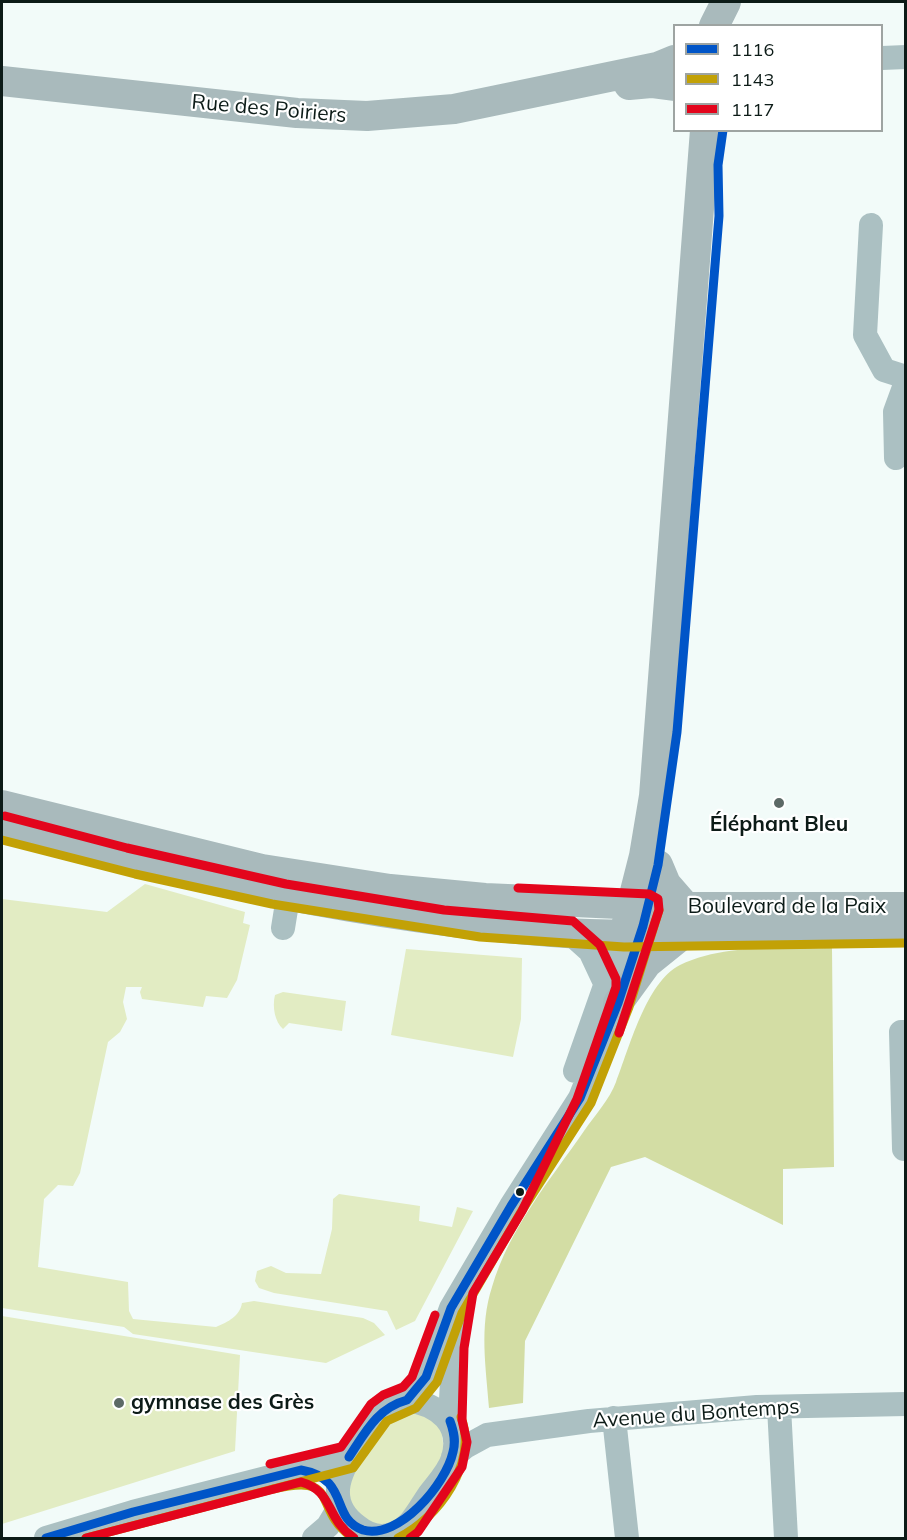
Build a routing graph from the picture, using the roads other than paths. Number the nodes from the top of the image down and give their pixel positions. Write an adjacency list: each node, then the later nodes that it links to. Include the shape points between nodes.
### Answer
1 (726, 2): 3 (main road)
2 (740, 2): 4 (main road)
3 (715, 24)
4 (738, 24)
5 (906, 57): 6 (street)
6 (883, 58)
7 (673, 61): 10 (main road)
8 (2, 81): 10 (main road, Rue des Poiriers, via 99,94 350,116 432,112)
9 (673, 86): 10 (main road, via 651,83)
10 (537, 94)
11 (705, 132): 19 (main road)
12 (723, 132): 19 (main road, via 674,767)
13 (871, 225): 14 (street, via 865,335 884,370)
14 (906, 377)
15 (906, 382): 16 (street, via 895,412)
16 (896, 458)
17 (2, 805): 21 (main road, via 294,876 453,896)
18 (2, 828): 20 (main road)
19 (651, 860): 21 (main road); 23 (main road, via 670,890); 24 (main road)
20 (288, 897): 25 (street); 27 (main road, via 443,922)
21 (588, 904): 24 (main road)
22 (906, 907): 23 (main road, Boulevard de la Paix)
23 (695, 916): 24 (main road, Boulevard de la Paix); 24 (street); 26 (main road, Boulevard de la Paix); 28 (main road)
24 (636, 920): 27 (main road, via 570,926); 28 (street)
25 (284, 928)
26 (906, 931)
27 (562, 933): 28 (street, via 590,951)
28 (612, 993): 31 (street, via 580,1098)
29 (906, 1032): 30 (street, via 901,1032)
30 (904, 1149)
31 (462, 1288): 32 (street, via 445,1320 426,1377); 36 (street, via 454,1328)
32 (407, 1400): 36 (street, via 432,1406); 38 (street, via 380,1412)
33 (906, 1404): 34 (street, Avenue du Bontemps)
34 (779, 1407): 35 (street, Avenue du Bontemps); 46 (street)
35 (614, 1418): 37 (street, Avenue du Bontemps); 45 (street)
36 (450, 1421): 37 (street, Avenue du Bontemps); 39 (street, via 455,1442)
37 (487, 1435): 39 (street, Avenue du Bontemps)
38 (349, 1457): 40 (street); 41 (street, via 340,1475)
39 (453, 1457): 42 (street, via 408,1525 397,1533)
40 (301, 1470): 41 (street, via 323,1476); 43 (street, via 154,1506)
41 (338, 1499): 42 (street, via 357,1527); 44 (street, via 328,1526)
42 (378, 1537)
43 (46, 1539)
44 (314, 1539)
45 (627, 1539)
46 (786, 1539)

